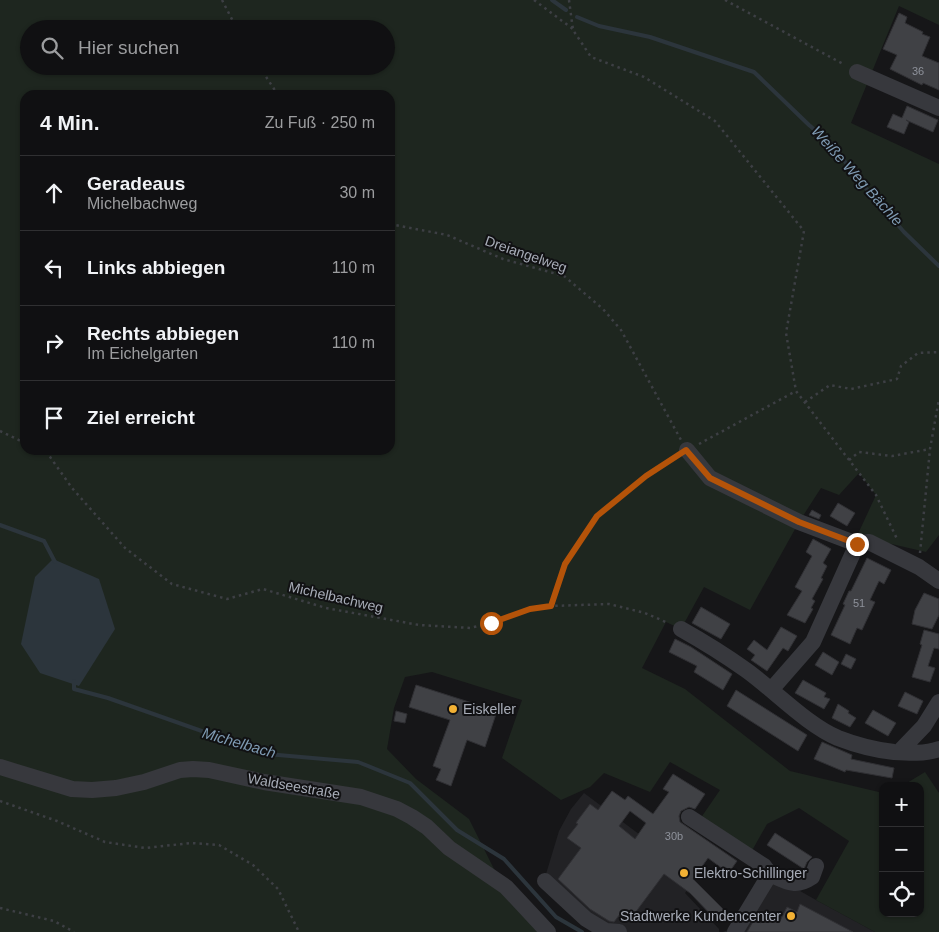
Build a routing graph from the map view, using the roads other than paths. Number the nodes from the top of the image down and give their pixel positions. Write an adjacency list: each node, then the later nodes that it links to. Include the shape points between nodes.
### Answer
1 (857, 72): 2 (street)
2 (939, 108)
3 (686, 450): 4 (street, via 710,478 799,522)
4 (857, 544): 5 (street, via 869,542 913,564); 7 (street, via 813,642)
5 (939, 582)
6 (681, 629): 7 (street, via 717,650)
7 (771, 690): 10 (street, via 837,738 872,749)
8 (939, 702): 10 (street, via 924,726)
9 (934, 751): 10 (street)
10 (898, 752)
11 (0, 767): 16 (street, Waldseestraße, via 72,788 92,790 116,788 193,769 361,797 412,816 449,848 506,887)
12 (689, 817): 14 (street, via 764,866)
13 (816, 866): 14 (street, via 812,877 803,884 791,883)
14 (770, 874): 18 (street)
15 (545, 881): 17 (street, via 586,919 606,931)
16 (548, 932)
17 (619, 932)
18 (735, 932)

